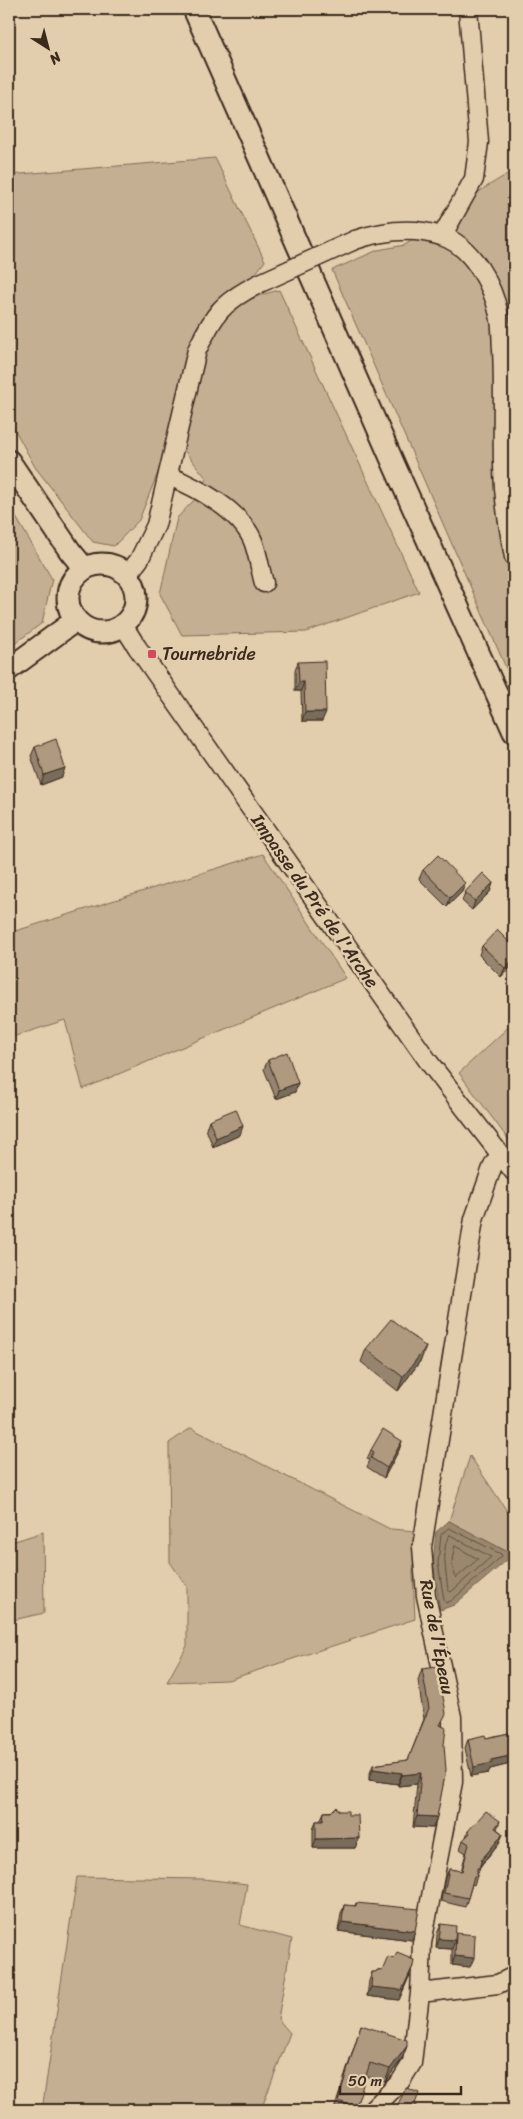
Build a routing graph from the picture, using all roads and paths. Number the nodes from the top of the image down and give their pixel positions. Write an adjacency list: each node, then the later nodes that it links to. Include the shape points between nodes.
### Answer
1 (194, 9): 13 (main road)
2 (468, 9): 3 (street, via 480,142 474,179)
3 (442, 236): 5 (street, bridge, via 412,231 380,232 355,240 258,284 221,307 197,350); 6 (street, via 479,266 492,290 500,317 503,465)
4 (9, 461): 7 (main road)
5 (169, 476): 8 (street, via 156,525 139,560); 9 (street, via 195,486 234,514 253,540)
6 (514, 557)
7 (84, 568): 8 (main road, via 107,564); 10 (main road, via 75,576 67,598)
8 (128, 574): 11 (main road, via 134,584 136,600)
9 (264, 583)
10 (76, 620): 11 (main road, via 94,631 104,632); 12 (main road)
11 (124, 625): 14 (street, Impasse du Pré de l'Arche, via 428,1061)
12 (9, 669)
13 (514, 732)
14 (500, 1155): 15 (street, Impasse du Pré de l'Arche); 17 (street, Rue de l'Épeau, via 492,1165 474,1219 422,1547 426,1596 452,1717 453,1782 422,1944)
15 (514, 1172)
16 (514, 1976): 17 (street, via 498,1984)
17 (420, 1993): 18 (street, Rue de l'Épeau, via 412,2063 400,2082)
18 (372, 2110)

